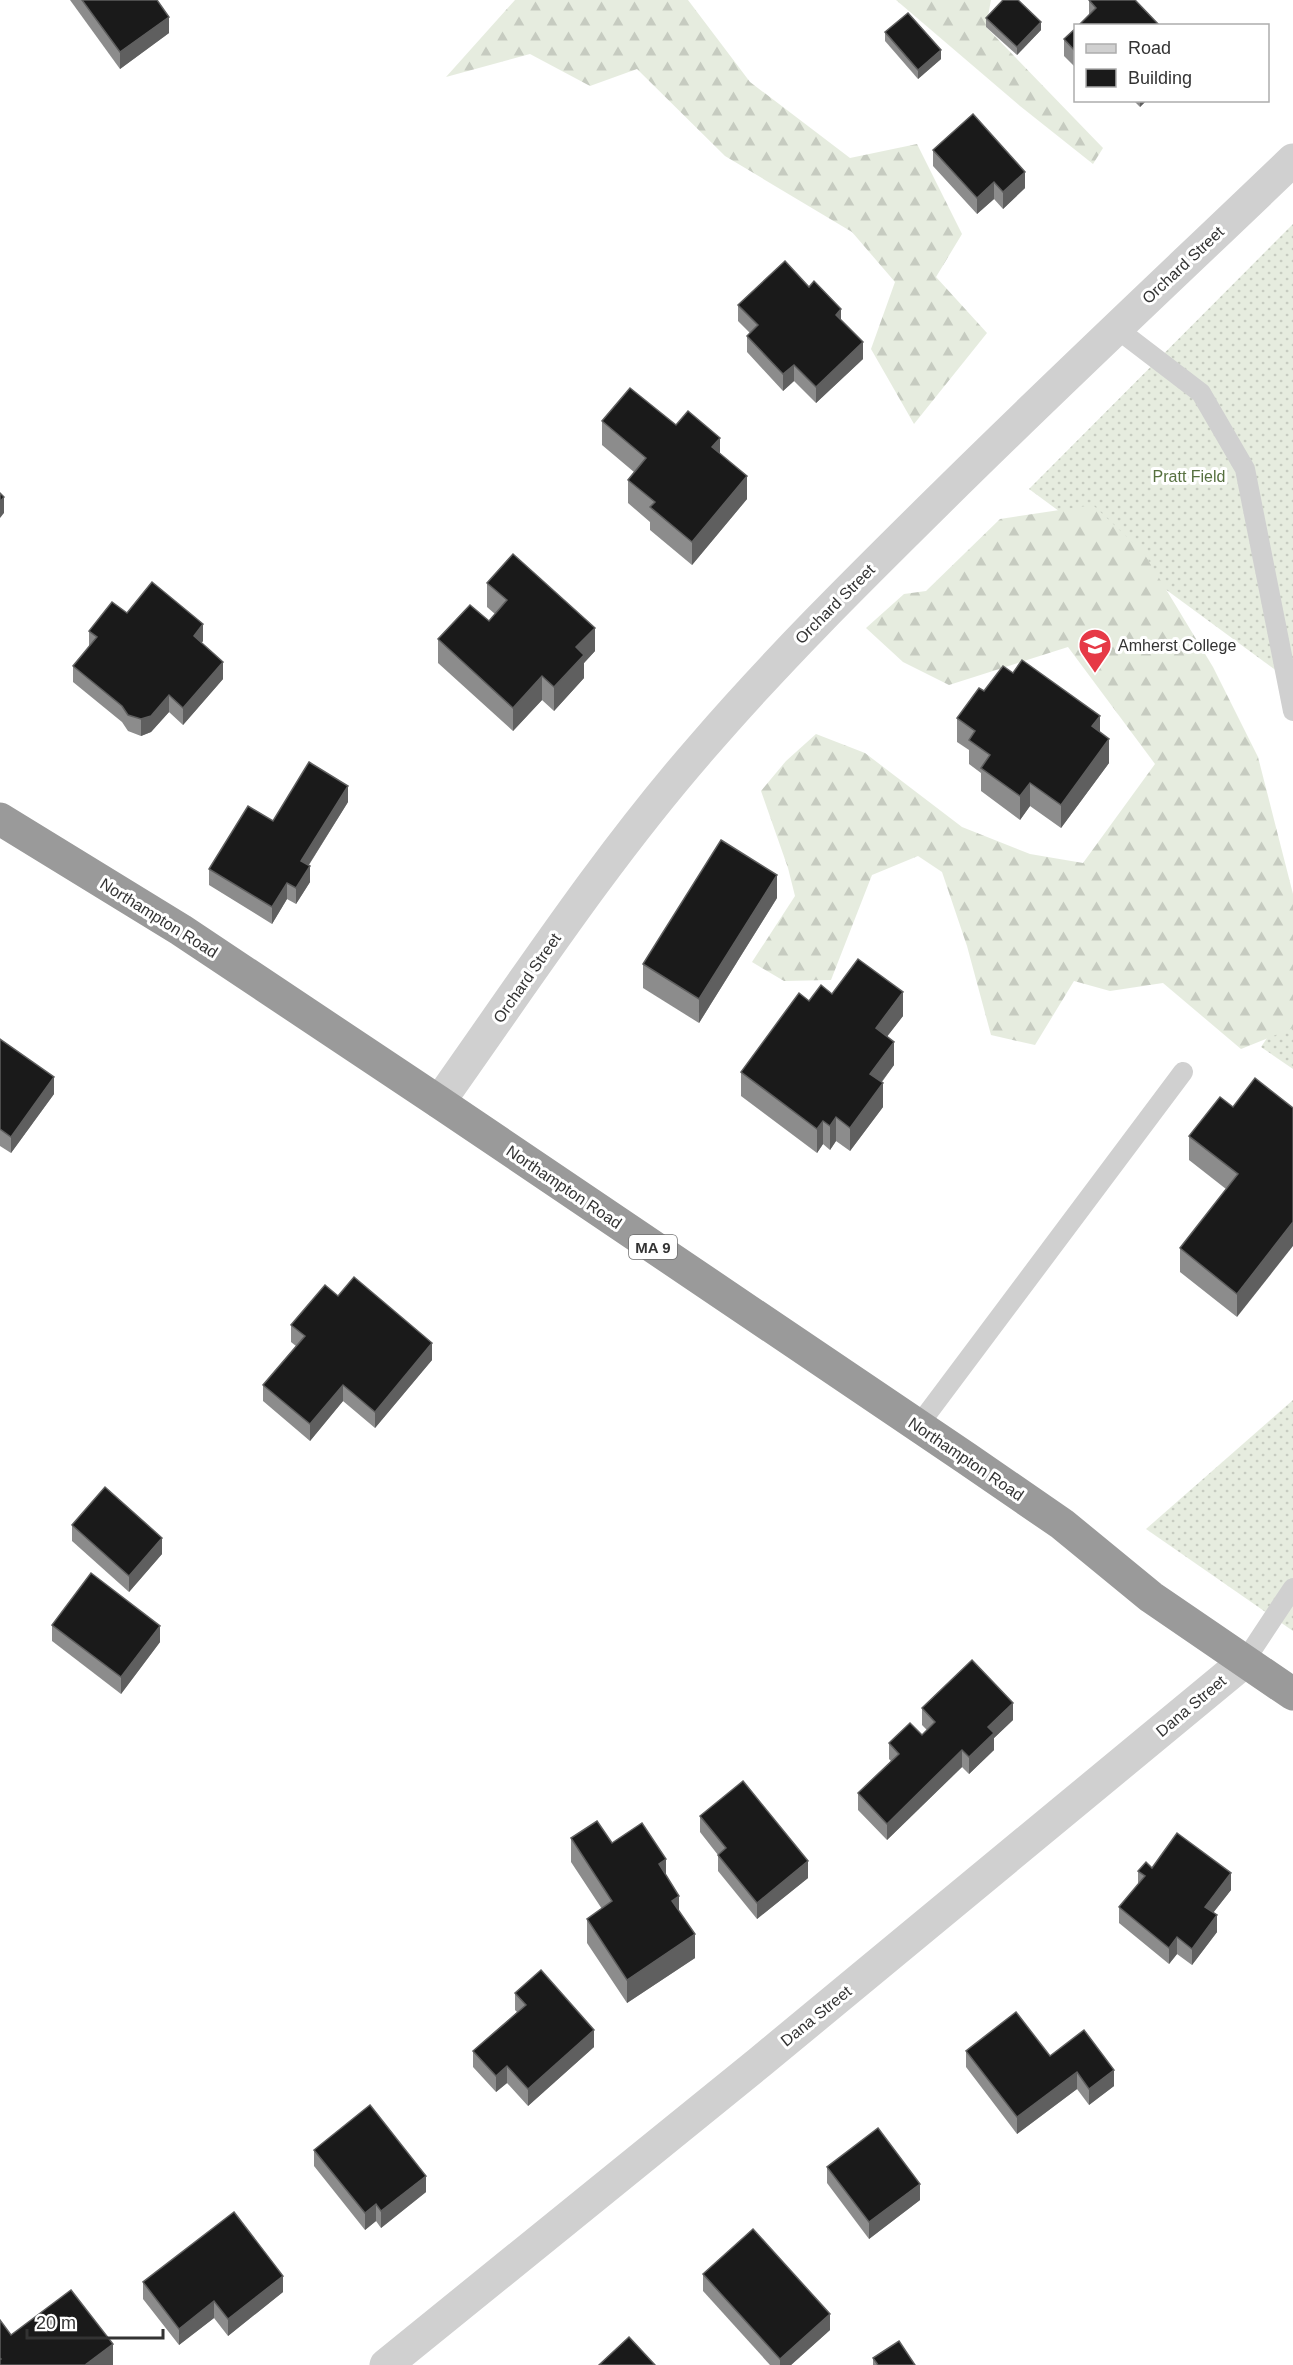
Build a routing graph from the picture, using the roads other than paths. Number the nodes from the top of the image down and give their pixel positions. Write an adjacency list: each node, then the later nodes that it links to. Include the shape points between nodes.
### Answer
1 (1293, 160): 2 (street, Orchard Street)
2 (1116, 328): 3 (lane, via 1201,393 1245,469); 6 (street, Orchard Street, via 901,537 704,744 607,866)
3 (1293, 711)
4 (0, 819): 6 (highway, Northampton Road / MA 9, via 181,930)
5 (1183, 1072): 7 (lane)
6 (439, 1102): 7 (highway, Northampton Road / MA 9)
7 (918, 1426): 9 (highway, Northampton Road / MA 9, via 1062,1524 1151,1597)
8 (1293, 1588): 9 (lane)
9 (1244, 1662): 10 (highway, Northampton Road / MA 9); 11 (street, Dana Street)
10 (1293, 1694)
11 (386, 2365)

